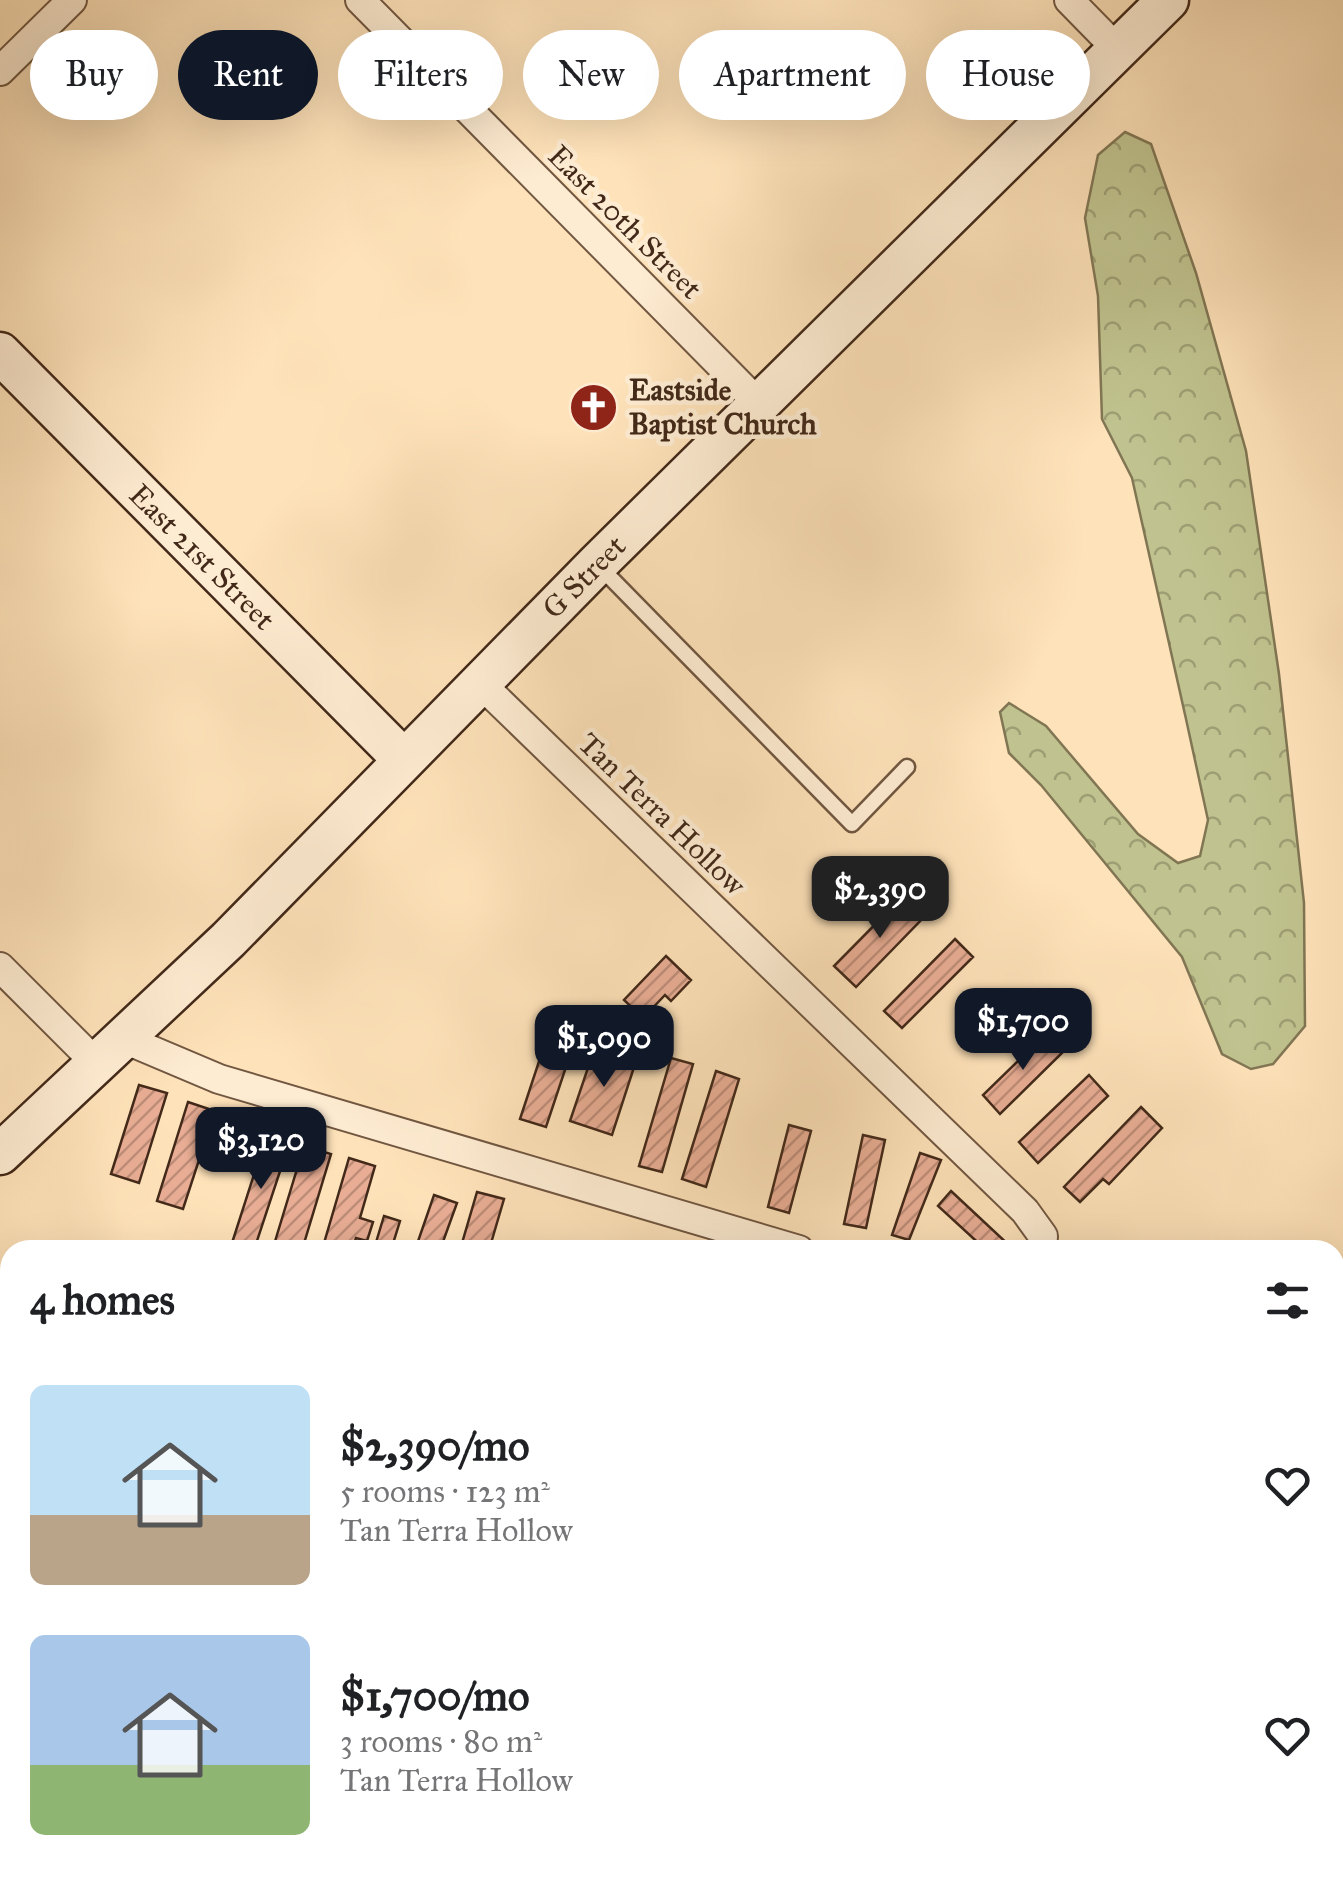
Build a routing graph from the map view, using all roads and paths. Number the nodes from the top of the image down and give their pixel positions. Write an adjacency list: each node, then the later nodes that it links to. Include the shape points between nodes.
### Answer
1 (72, 0): 6 (street)
2 (360, 0): 8 (street, East 20th Street)
3 (1069, 0): 5 (street)
4 (1168, 0): 5 (main road, G Street)
5 (1118, 49): 8 (main road, G Street)
6 (0, 71)
7 (0, 353): 11 (main road, East 21st Street)
8 (760, 405): 9 (main road, G Street)
9 (596, 564): 10 (main road, G Street); 12 (lane, via 852,824)
10 (480, 683): 11 (main road, G Street); 17 (street, Tan Terra Hollow, via 1025,1211)
11 (404, 760): 14 (main road, G Street)
12 (907, 767)
13 (0, 967): 14 (street)
14 (109, 1051): 15 (main road, G Street); 16 (street)
15 (0, 1154)
16 (765, 1240)
17 (1043, 1240)

